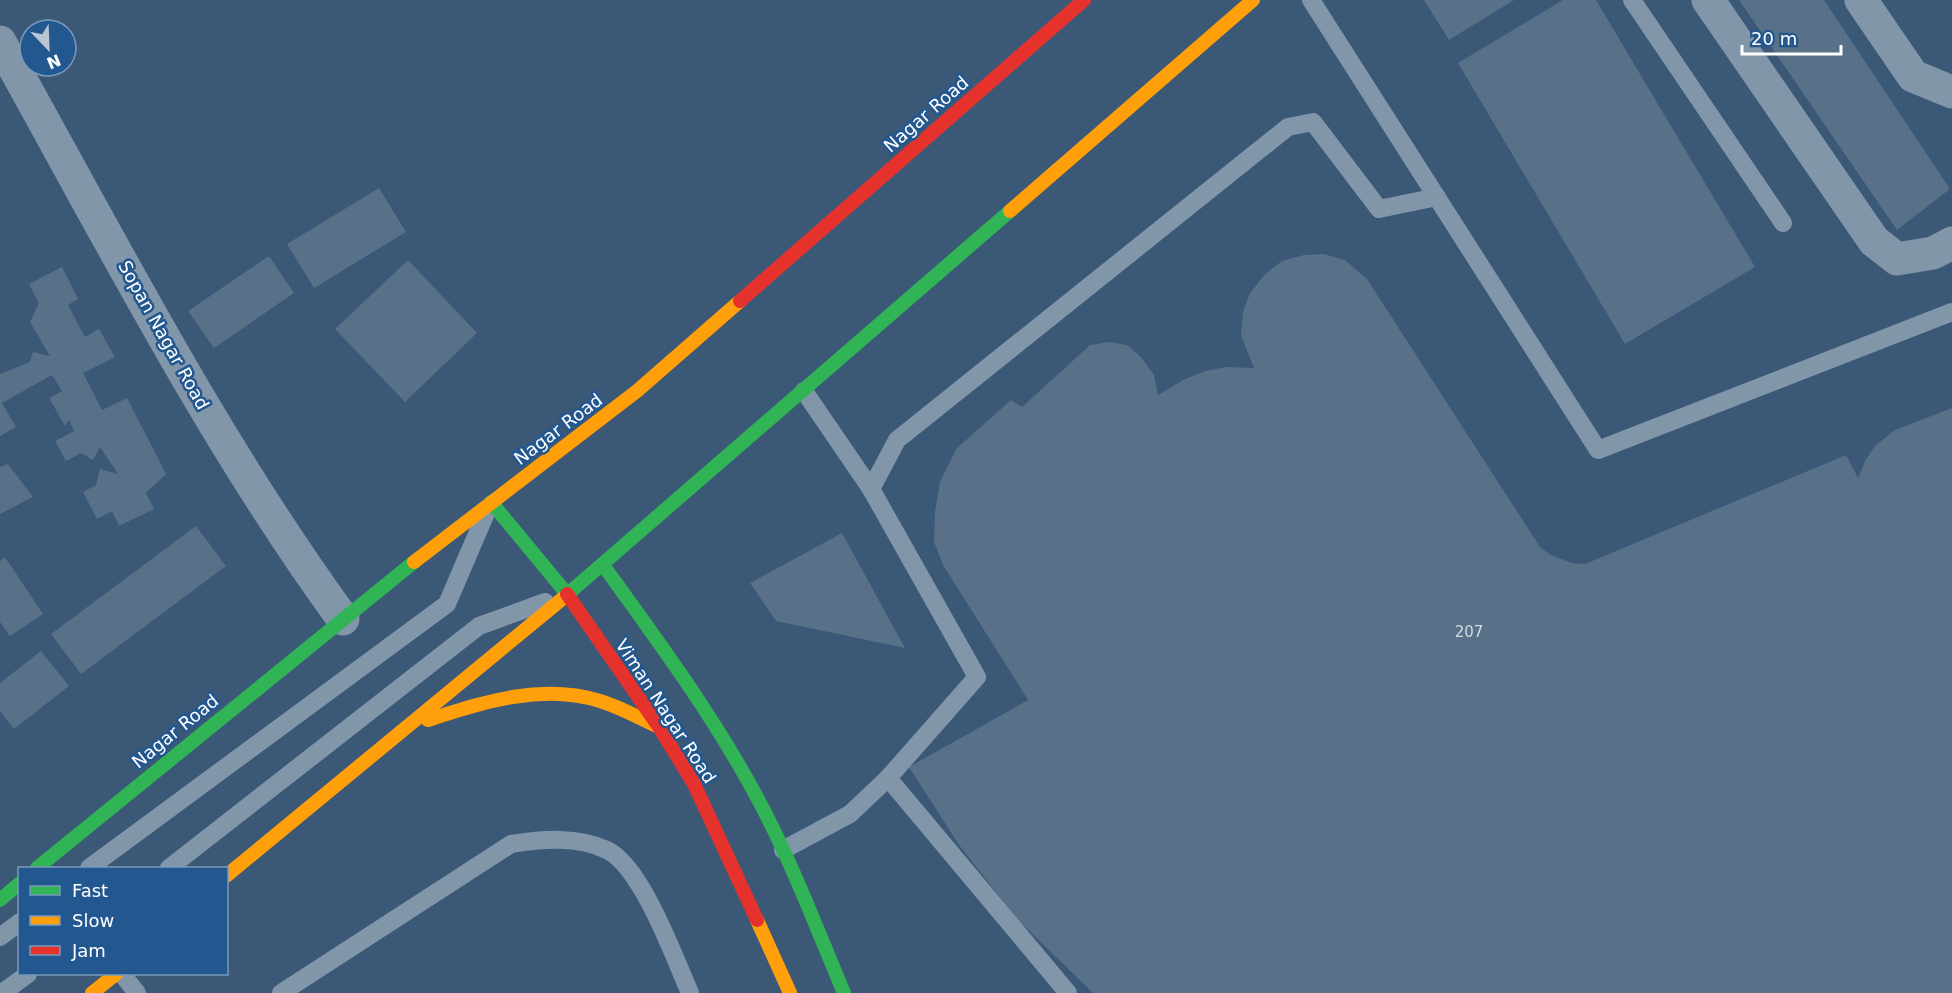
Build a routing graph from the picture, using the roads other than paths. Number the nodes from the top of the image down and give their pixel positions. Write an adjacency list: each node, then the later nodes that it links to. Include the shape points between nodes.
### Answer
1 (1084, 0): 15 (main road, Nagar Road, via 637,391)
2 (1253, 0): 13 (main road)
3 (1311, 0): 9 (lane)
4 (1632, 0): 10 (lane)
5 (1708, 0): 11 (street, via 1874,241 1897,259 1933,253)
6 (1861, 0): 8 (street, via 1913,76)
7 (0, 42): 18 (street, Sopan Nagar Road, via 210,417 303,565)
8 (1952, 92)
9 (1437, 197): 12 (lane, via 1598,450); 14 (lane, via 1379,209 1313,122 1288,127 897,440)
10 (1784, 223)
11 (1952, 243)
12 (1952, 312)
13 (804, 390): 14 (lane); 16 (main road)
14 (871, 489): 21 (lane, via 977,677)
15 (491, 502): 17 (main road, Viman Nagar Road); 18 (main road, Nagar Road); 24 (lane, via 447,604)
16 (603, 565): 17 (main road); 22 (main road, Viman Nagar Road, via 685,678 747,778)
17 (567, 594): 19 (main road); 20 (main road, Viman Nagar Road); 25 (lane, via 479,626)
18 (343, 619): 23 (main road, Nagar Road)
19 (412, 724): 20 (main road, via 503,696 554,692 600,701); 26 (main road)
20 (659, 727): 39 (main road, Viman Nagar Road, via 694,784)
21 (888, 778): 22 (lane, via 850,814); 41 (lane)
22 (783, 850): 40 (main road, Viman Nagar Road)
23 (38, 867)
24 (90, 867)
25 (170, 867)
26 (228, 874)
27 (18, 885): 28 (main road)
28 (0, 900)
29 (18, 924): 30 (lane)
30 (0, 937)
31 (27, 975): 34 (lane)
32 (115, 975): 35 (main road)
33 (123, 975): 36 (lane)
34 (2, 993)
35 (92, 993)
36 (137, 993)
37 (281, 993): 38 (lane, via 511,844 544,839 574,841 609,851 639,881)
38 (690, 993)
39 (790, 993)
40 (844, 993)
41 (1068, 993)

